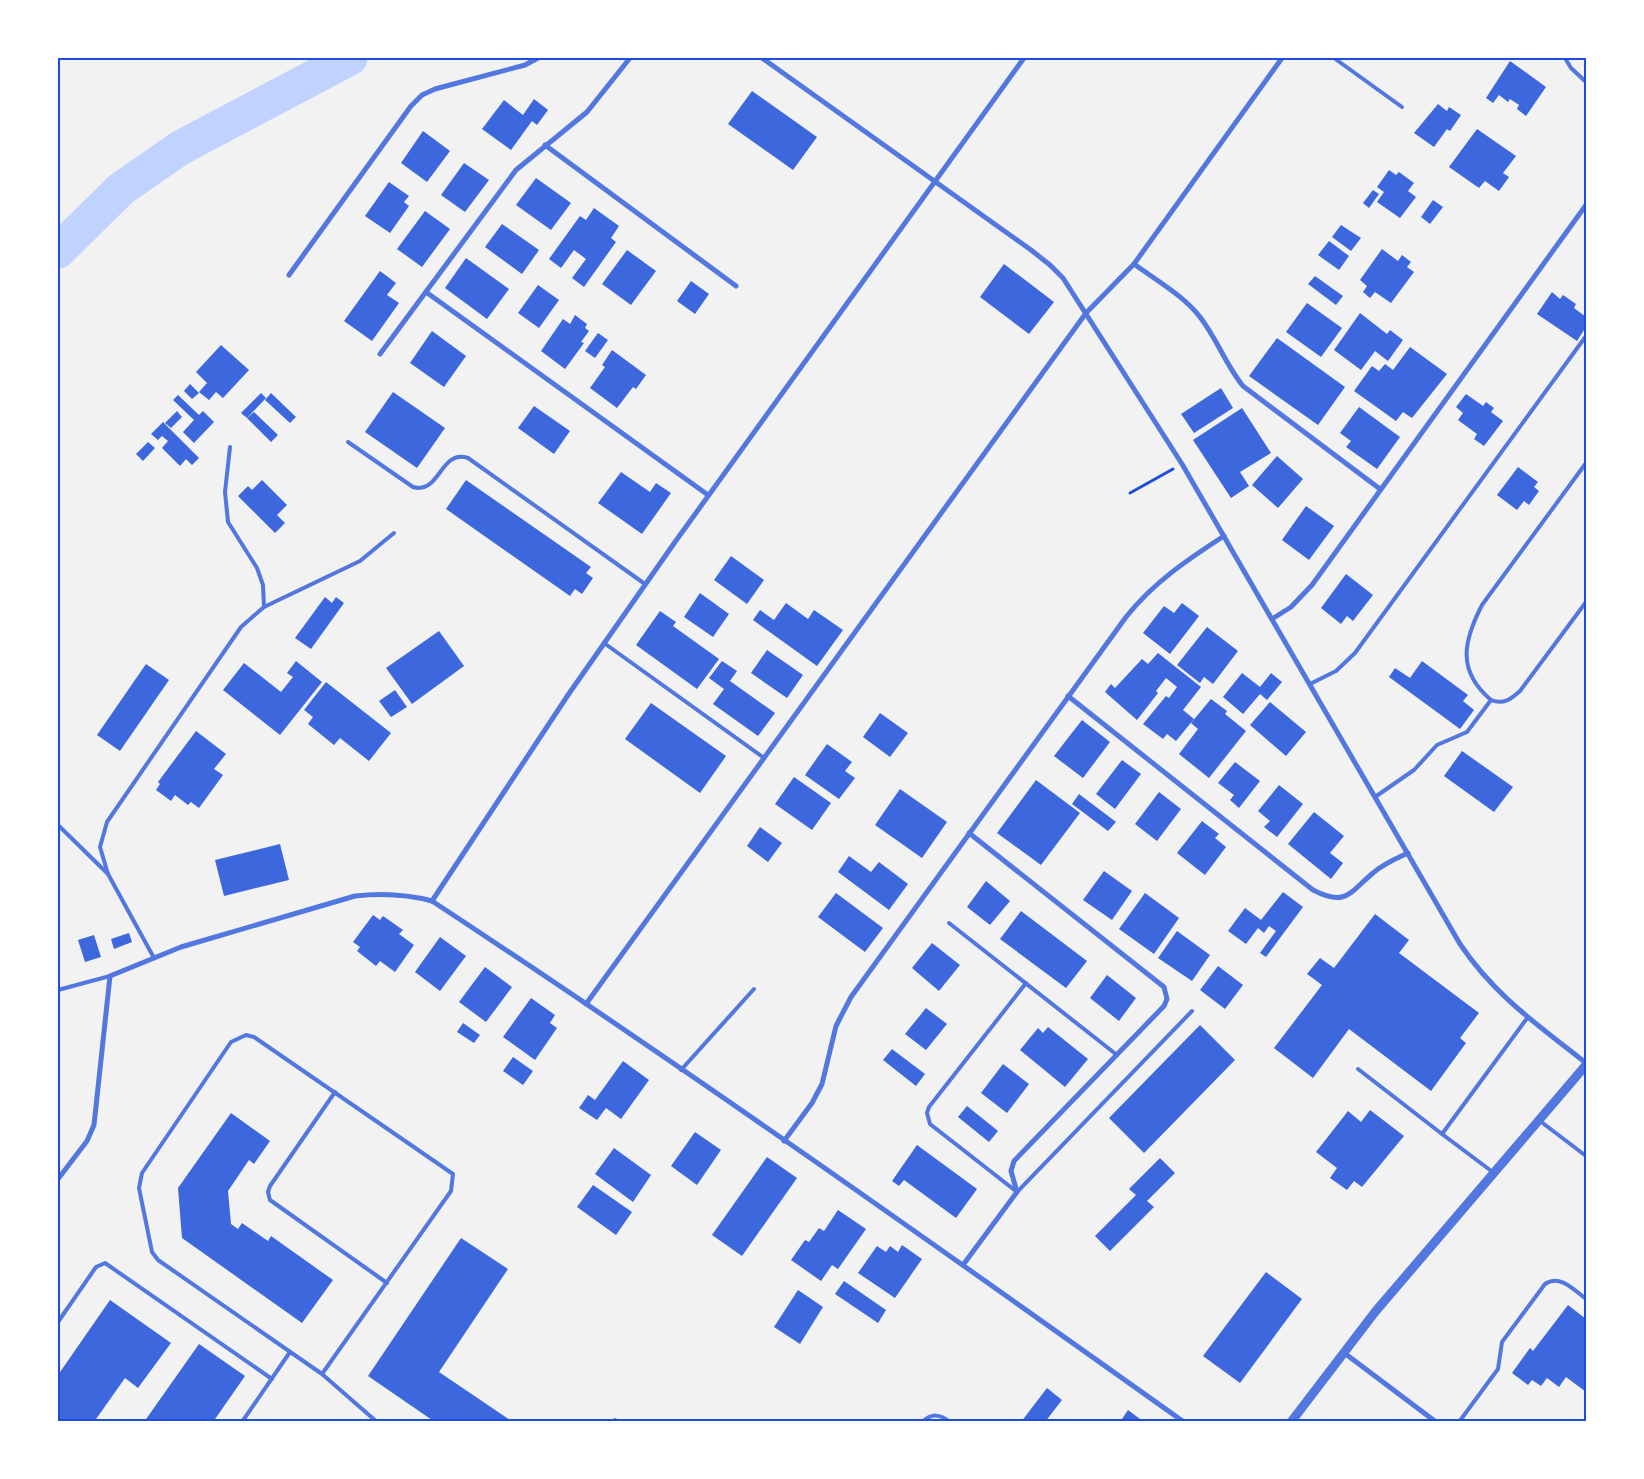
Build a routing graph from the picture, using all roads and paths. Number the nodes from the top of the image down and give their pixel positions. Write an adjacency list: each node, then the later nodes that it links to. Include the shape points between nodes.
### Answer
1 (538, 58): 14 (street, via 525,65 422,95)
2 (630, 58): 10 (street, via 587,112)
3 (762, 58): 11 (street)
4 (1024, 58): 11 (street)
5 (1282, 58): 13 (street)
6 (1334, 58): 9 (lane)
7 (1565, 58): 8 (lane)
8 (1586, 82)
9 (1402, 107)
10 (544, 145): 15 (street); 16 (street, via 516,170)
11 (935, 182): 17 (street, via 1050,264); 26 (street)
12 (1586, 205): 24 (street)
13 (1134, 264): 17 (street); 24 (street, via 1192,308 1243,386)
14 (289, 275)
15 (736, 286)
16 (426, 292): 19 (street); 26 (street)
17 (1086, 313): 23 (street); 37 (street)
18 (1586, 336): 34 (lane, via 1355,653 1336,671)
19 (380, 354)
20 (348, 442): 29 (lane, via 419,489 432,483 454,457 468,458)
21 (230, 447): 31 (lane, via 225,492 228,522 257,568 263,585)
22 (1586, 463): 36 (lane, via 1482,605 1472,624 1466,649 1469,670 1478,689)
23 (1182, 464): 25 (path); 28 (street)
24 (1380, 489): 32 (street, via 1312,585 1291,607)
25 (1130, 493)
26 (708, 495): 29 (street)
27 (394, 533): 31 (lane, via 360,561)
28 (1224, 536): 32 (street); 35 (street, via 1174,568 1140,599)
29 (645, 584): 33 (street)
30 (1586, 602): 36 (lane, via 1520,691 1502,703)
31 (264, 607): 42 (lane, via 241,627 107,822 100,847)
32 (1272, 619): 34 (street)
33 (604, 643): 37 (lane); 43 (street)
34 (1310, 684): 38 (street)
35 (1068, 696): 40 (street); 41 (street, via 1322,895 1344,898 1385,864)
36 (1491, 700): 38 (lane, via 1467,732 1437,744 1414,770)
37 (764, 758): 50 (street)
38 (1375, 797): 41 (street)
39 (58, 825): 42 (lane)
40 (969, 833): 53 (street, via 1164,987 1167,999 1164,1006); 60 (street, via 851,997 836,1026 822,1084)
41 (1408, 853): 52 (street, via 1475,967 1507,1001)
42 (108, 874): 45 (lane)
43 (432, 900): 45 (street, via 402,894 354,896 181,947); 50 (street)
44 (949, 923): 47 (lane)
45 (154, 958): 46 (street)
46 (110, 976): 49 (lane); 63 (street, via 94,1125)
47 (1026, 983): 53 (lane); 64 (lane, via 927,1113 930,1124)
48 (754, 989): 56 (lane)
49 (58, 990)
50 (586, 1004): 56 (street)
51 (1192, 1010): 64 (lane)
52 (1528, 1017): 54 (street); 59 (lane)
53 (1117, 1055): 64 (street, via 1014,1160 1011,1171)
54 (1586, 1064): 58 (street)
55 (1358, 1069): 59 (lane)
56 (681, 1070): 60 (street)
57 (335, 1092): 66 (lane, via 270,1186 270,1200); 66 (lane, via 453,1174 451,1191); 69 (lane, via 254,1037 238,1038 231,1042 142,1173 139,1188 152,1252 158,1260)
58 (1540, 1121): 61 (lane); 62 (street)
59 (1442, 1134): 62 (lane)
60 (784, 1141): 65 (street)
61 (1586, 1156)
62 (1495, 1174): 70 (street)
63 (58, 1179)
64 (1017, 1192): 65 (street)
65 (963, 1265): 77 (street)
66 (387, 1283): 71 (lane)
67 (1586, 1299): 80 (lane, via 1563,1282 1556,1280 1545,1284 1502,1342 1498,1369)
68 (58, 1322): 72 (lane, via 96,1267 106,1263)
69 (290, 1352): 71 (lane); 72 (lane)
70 (1342, 1352): 78 (street); 79 (street)
71 (322, 1374): 74 (lane)
72 (272, 1378): 73 (lane)
73 (242, 1422)
74 (377, 1422)
75 (922, 1422): 76 (lane, via 936,1414)
76 (950, 1422)
77 (1184, 1422)
78 (1291, 1422)
79 (1436, 1422)
80 (1459, 1422)

